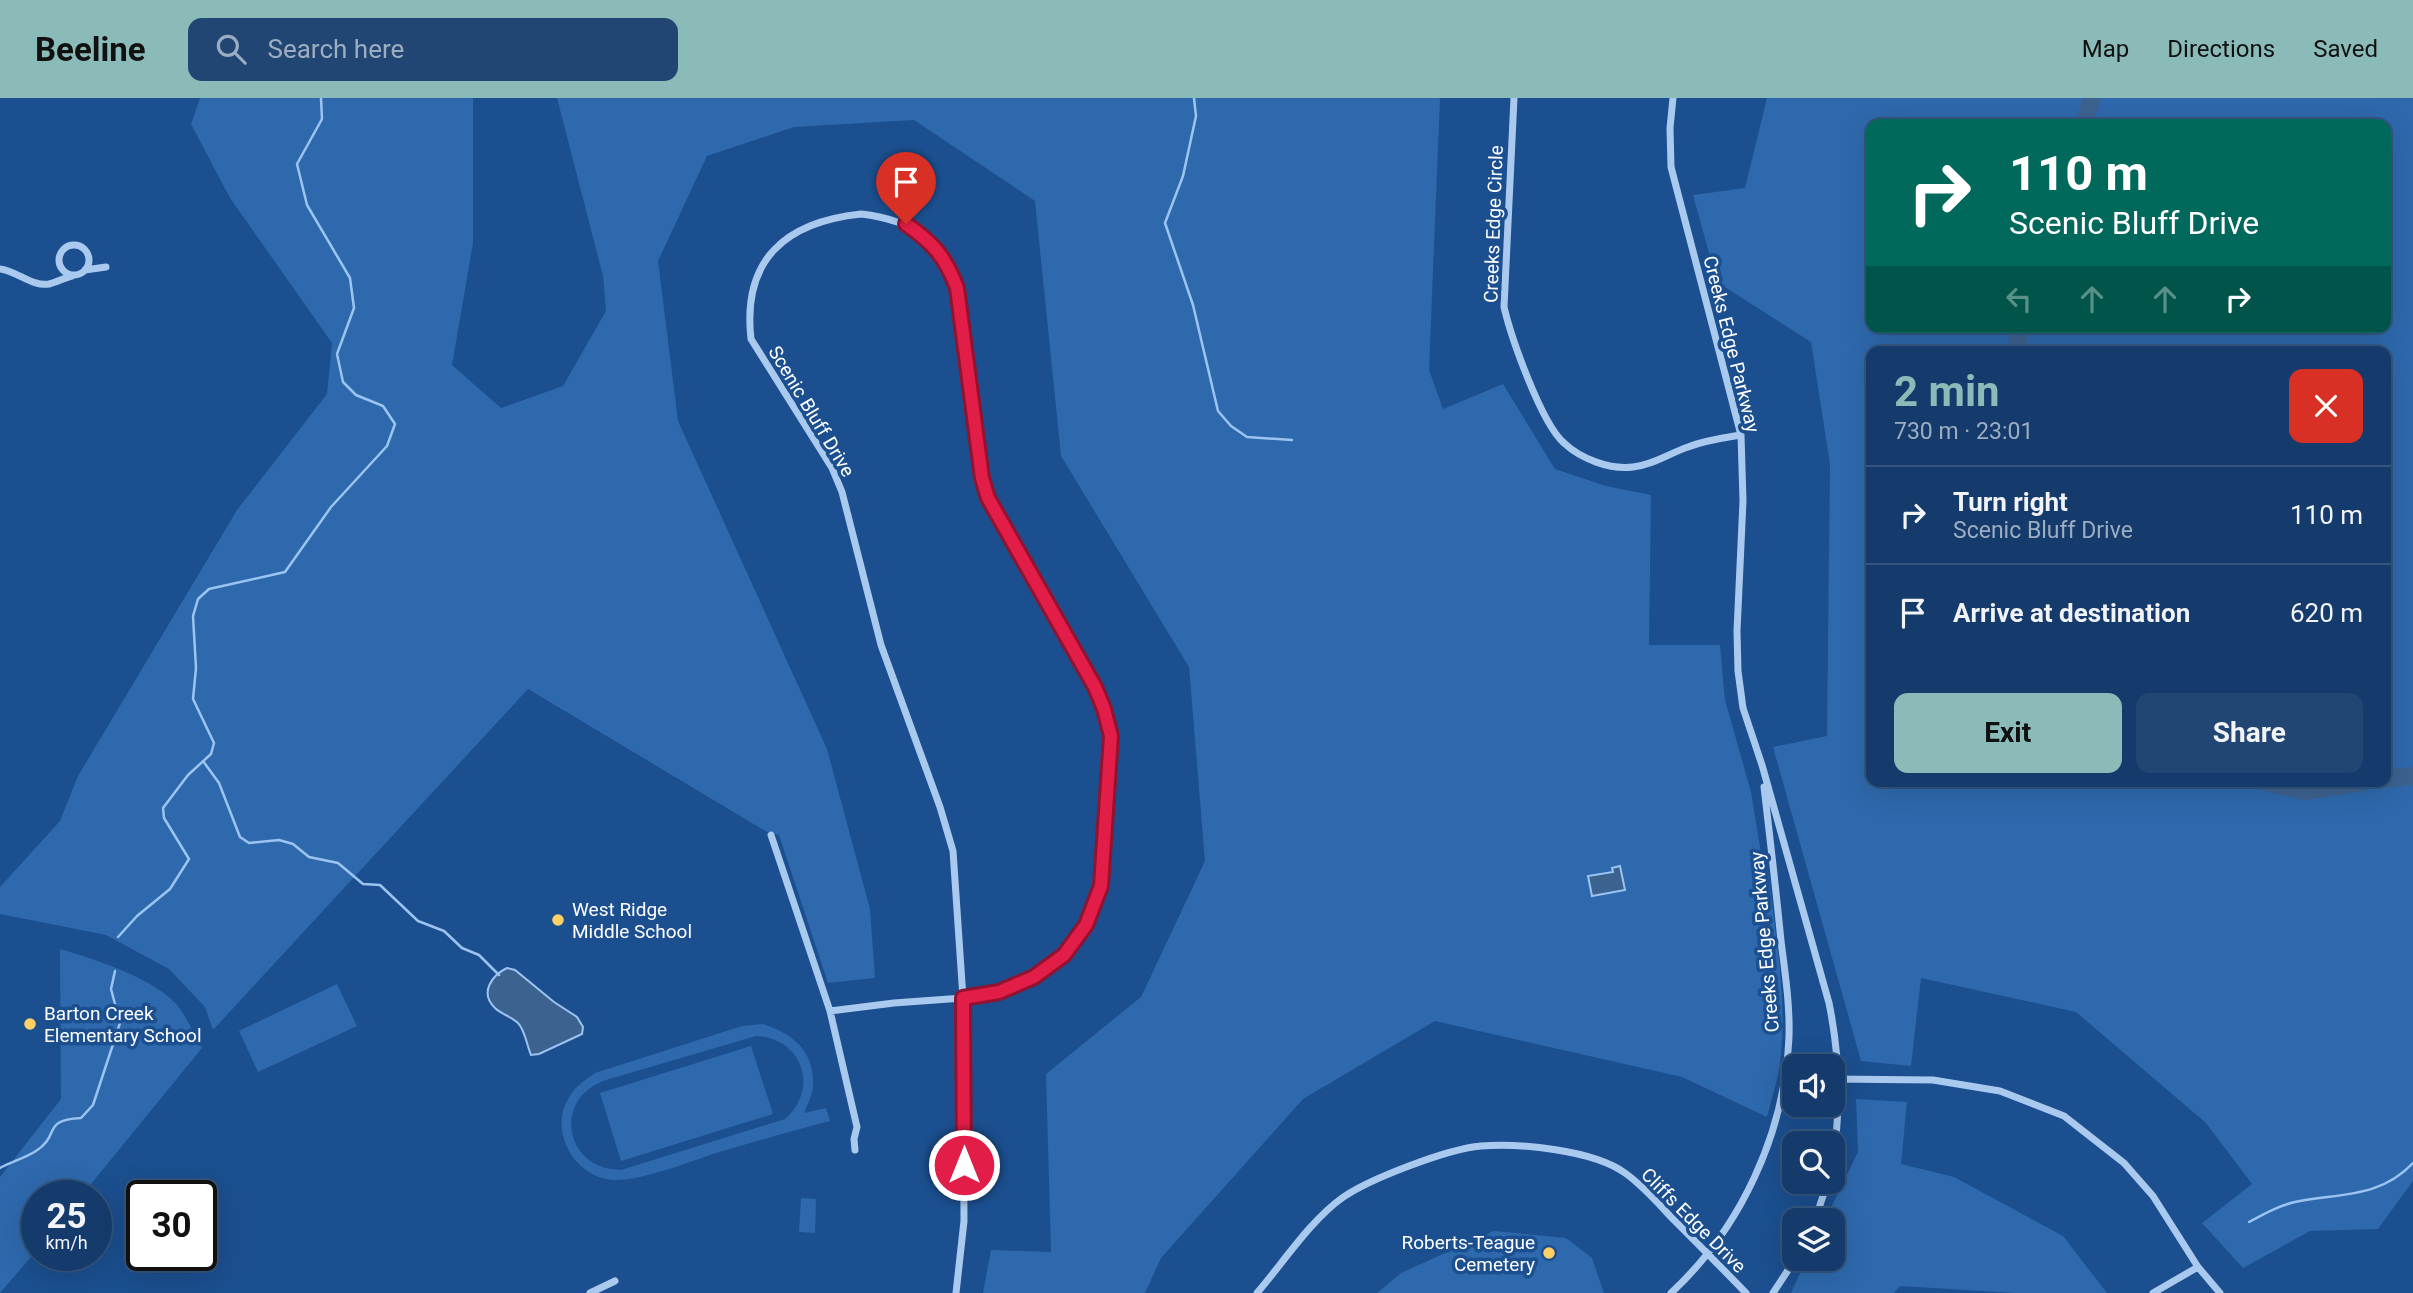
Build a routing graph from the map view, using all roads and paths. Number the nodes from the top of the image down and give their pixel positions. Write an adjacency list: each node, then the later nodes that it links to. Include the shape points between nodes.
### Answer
1 (1514, 98): 7 (street, Creeks Edge Circle, via 1504,307 1546,418 1562,442 1583,457 1632,467 1656,462 1687,447)
2 (1673, 98): 7 (street, Creeks Edge Parkway, via 1671,167)
3 (106, 267): 5 (street)
4 (0, 269): 6 (street, via 34,283 48,284)
5 (85, 270): 6 (street); 6 (street, via 86,252 69,246 58,262)
6 (72, 275)
7 (1741, 435): 8 (street, Creeks Edge Parkway, via 1744,501 1738,671 1743,708)
8 (1762, 765): 12 (street, Creeks Edge Parkway, via 1786,986); 13 (street, Creeks Edge Parkway, via 1829,1003)
9 (771, 835): 11 (street)
10 (963, 998): 10 (street, Scenic Bluff Drive, via 999,992 1034,977 1064,955 1086,925 1101,886 1111,736 1095,687 988,498 957,288 947,264 931,242 906,224 861,214 838,217 796,232 766,259 750,295 751,339 832,468 842,492 881,645 953,851); 11 (street, Scenic Bluff Drive); 22 (street, Scenic Bluff Drive, via 964,1221)
11 (830, 1011): 16 (street, via 857,1127)
12 (1787, 1054)
13 (1837, 1054)
14 (1845, 1078): 18 (street, via 1933,1080 2000,1091 2064,1116 2124,1163 2153,1196)
15 (1782, 1095): 17 (street, Creeks Edge Parkway, via 1770,1141 1732,1220)
16 (856, 1150)
17 (1708, 1254): 23 (street, Cliffs Edge Drive, via 1647,1192 1598,1158 1564,1151 1480,1146 1406,1168 1341,1198); 24 (street, Creeks Edge Parkway); 25 (street, Cliffs Edge Drive)
18 (2198, 1267): 27 (street); 28 (street)
19 (1787, 1271): 26 (street)
20 (615, 1281): 21 (street)
21 (590, 1293)
22 (956, 1293)
23 (1257, 1293)
24 (1671, 1293)
25 (1746, 1293)
26 (1773, 1293)
27 (2153, 1293)
28 (2220, 1293)

